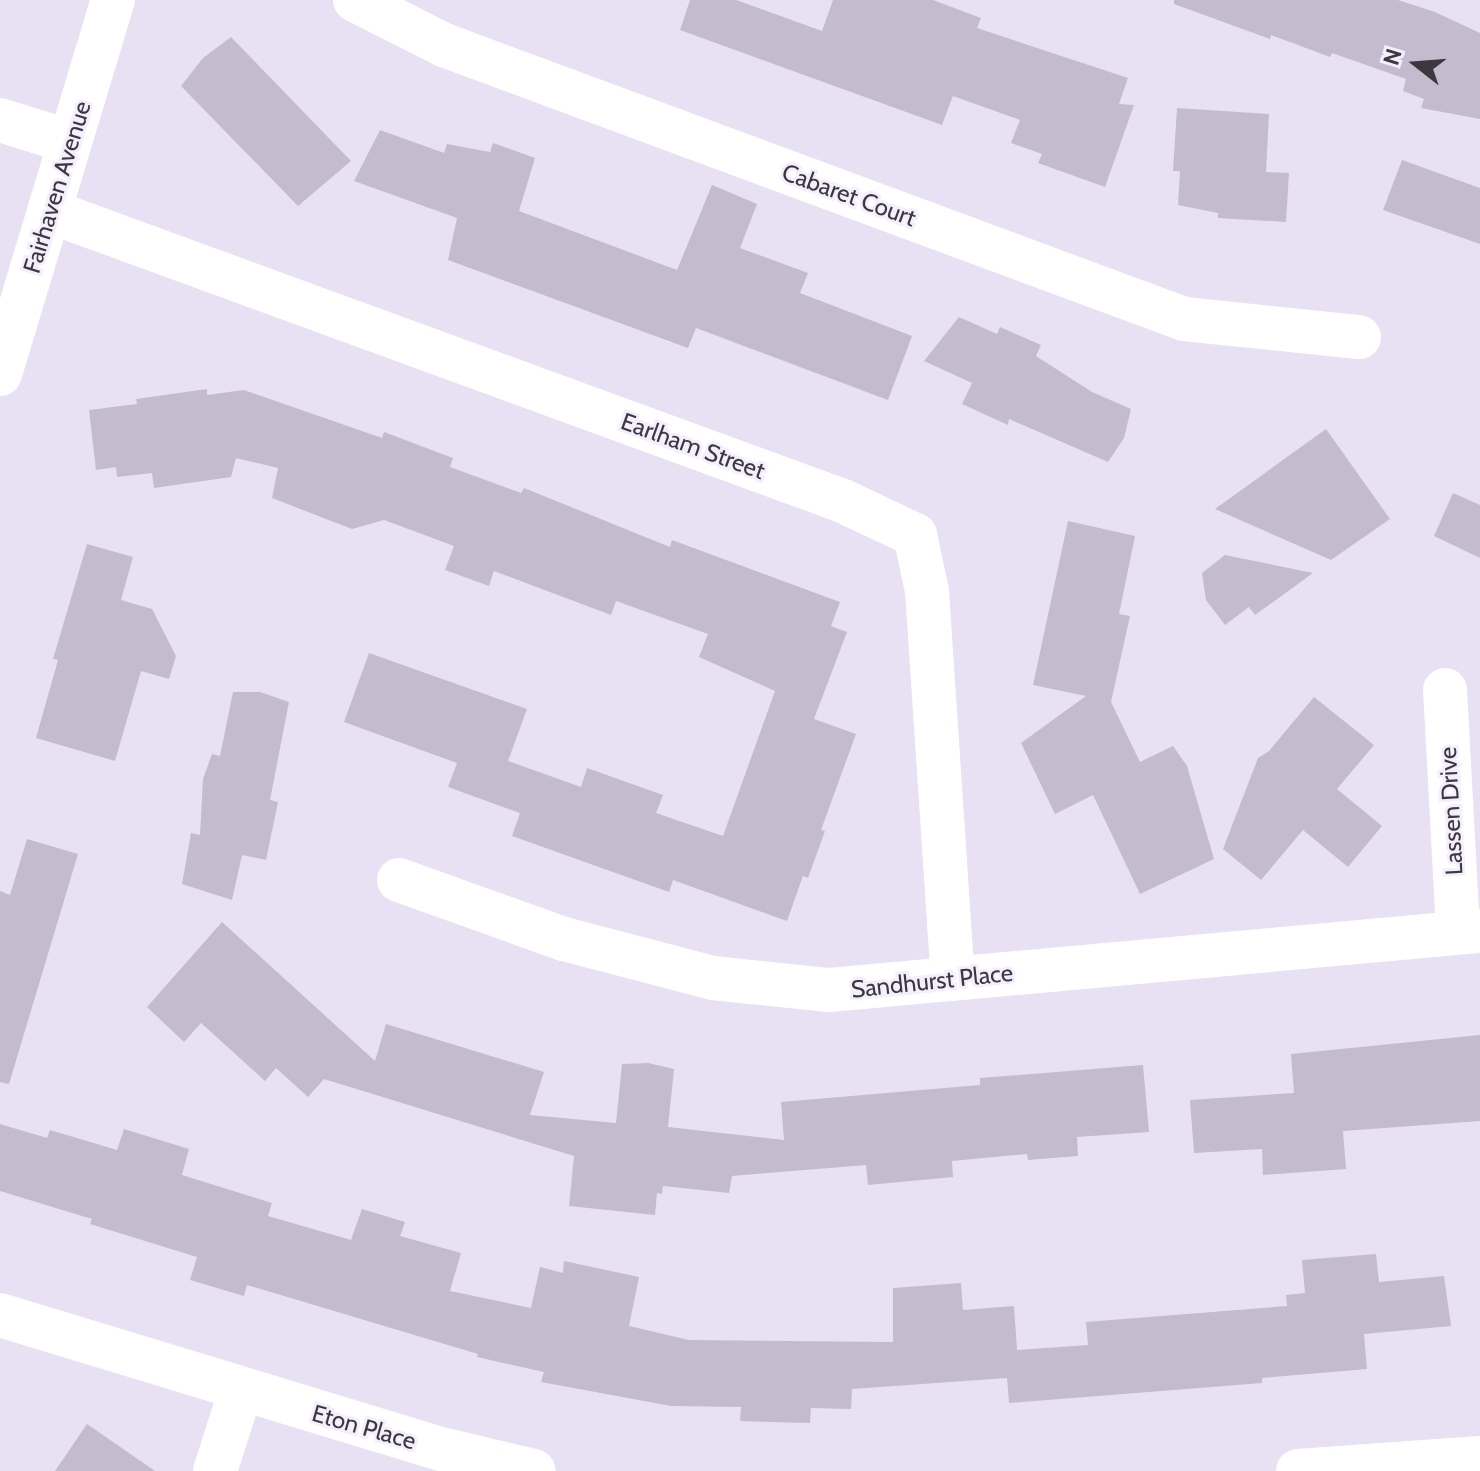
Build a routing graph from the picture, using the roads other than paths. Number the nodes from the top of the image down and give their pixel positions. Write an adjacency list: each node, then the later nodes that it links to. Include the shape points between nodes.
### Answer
1 (113, 0): 4 (street, Fairhaven Avenue)
2 (355, 0): 6 (street, Cabaret Court, via 444,45 1184,319)
3 (0, 120): 4 (street)
4 (70, 142): 5 (street, Fairhaven Avenue)
5 (49, 211): 7 (street, Fairhaven Avenue); 11 (street, Earlham Street, via 843,501 915,535 927,591)
6 (1359, 337)
7 (0, 374)
8 (1445, 690): 10 (street, Lassen Drive)
9 (399, 880): 11 (street, Sandhurst Place, via 564,939 713,978 829,990)
10 (1469, 931): 11 (street, Sandhurst Place)
11 (953, 978)
12 (0, 1315): 13 (street, Eton Place)
13 (241, 1390): 15 (street); 16 (street, Eton Place)
14 (1480, 1458): 17 (street)
15 (215, 1471)
16 (534, 1471)
17 (1298, 1471)

